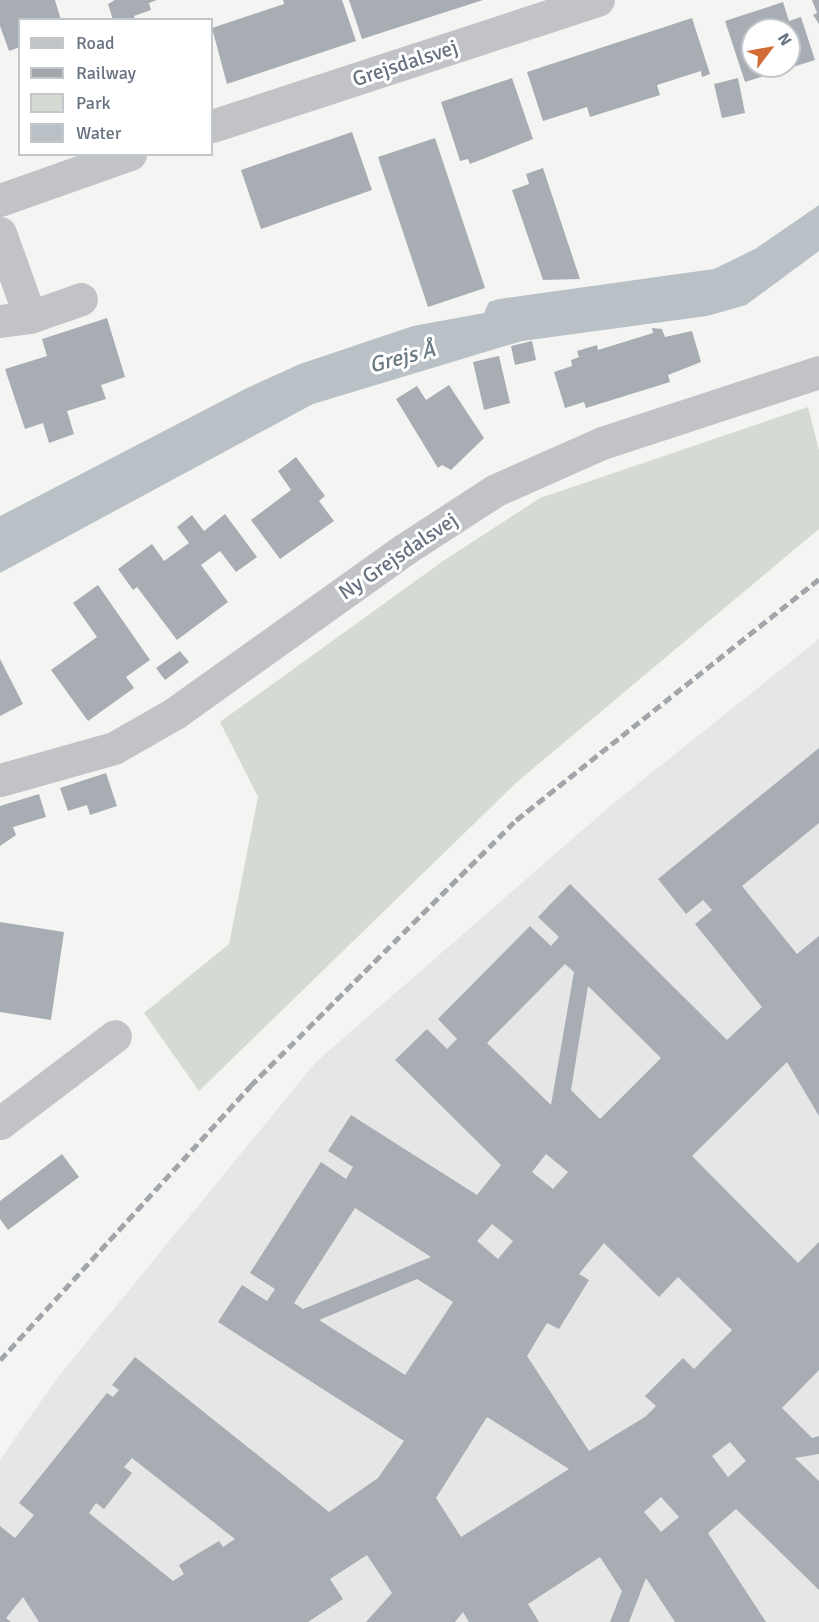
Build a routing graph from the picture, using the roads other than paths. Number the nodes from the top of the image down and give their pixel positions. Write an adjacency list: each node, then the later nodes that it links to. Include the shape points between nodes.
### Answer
1 (598, 0): 2 (street, Grejsdalsvej)
2 (213, 126)
3 (124, 156): 4 (street)
4 (0, 200)
5 (0, 233): 7 (street)
6 (81, 299): 7 (street)
7 (15, 319)
8 (819, 372): 9 (street, Ny Grejsdalsvej, via 602,443 496,490 405,549 175,713 114,748)
9 (0, 780)
10 (116, 1036): 11 (street)
11 (0, 1123)

